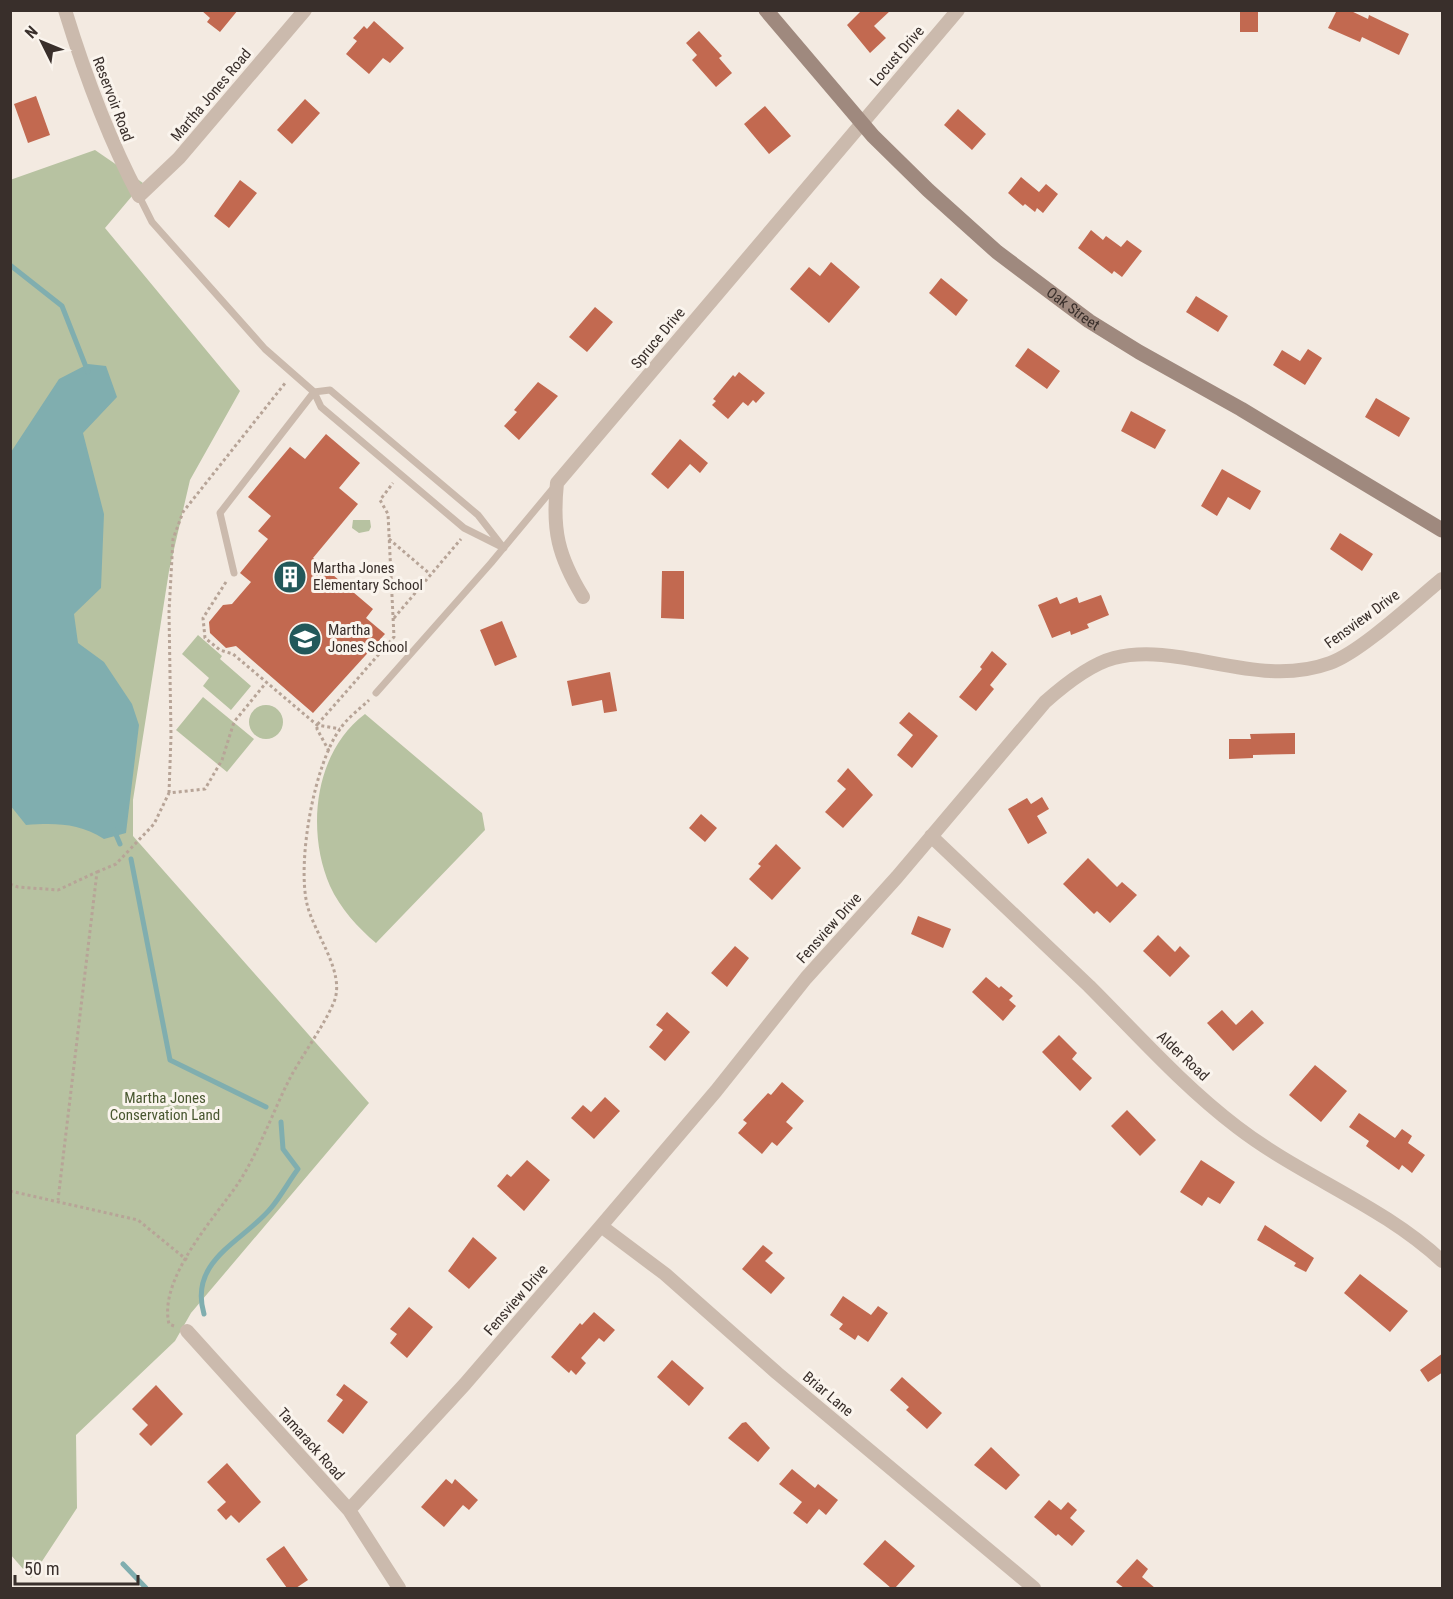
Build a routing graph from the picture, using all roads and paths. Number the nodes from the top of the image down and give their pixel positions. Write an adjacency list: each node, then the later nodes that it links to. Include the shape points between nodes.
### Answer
1 (65, 10): 6 (street, Reservoir Road, via 90,90)
2 (305, 10): 6 (street, Martha Jones Road, via 179,158)
3 (766, 10): 5 (street, Oak Street)
4 (958, 10): 5 (street, Locust Drive)
5 (862, 122): 10 (street, Spruce Drive); 11 (street, Oak Street, via 971,230 1089,321)
6 (139, 196): 7 (lane, via 152,222)
7 (293, 374): 8 (lane); 25 (path, via 201,486 183,512 174,538 169,612)
8 (314, 392): 9 (lane, via 321,406); 14 (lane, via 330,390 478,515); 15 (lane, via 220,513)
9 (400, 474): 13 (path, via 380,500 388,514); 14 (lane, via 464,528)
10 (557, 483): 14 (lane); 18 (street, via 554,517 560,552)
11 (1443, 530)
12 (462, 537): 16 (path)
13 (389, 539): 16 (path); 19 (path)
14 (504, 548): 21 (lane)
15 (234, 573): 20 (path, via 203,618 205,638 233,654)
16 (430, 574): 19 (path)
17 (1443, 579): 26 (street, Fensview Drive, via 1370,638 1331,663 1298,671 1229,668 1142,653 1112,658 1065,684 1045,702)
18 (583, 597)
19 (394, 618): 22 (path, via 394,637)
20 (265, 684): 22 (path); 25 (path, via 234,722 222,760 205,789)
21 (376, 693): 23 (path)
22 (317, 725): 23 (path); 24 (path)
23 (340, 729): 24 (path)
24 (329, 751): 32 (path, via 317,778 309,822 306,892 307,904 337,978 335,1000 294,1071 240,1181)
25 (169, 793): 27 (path, via 154,824 116,864)
26 (931, 836): 31 (street, Fensview Drive, via 806,978); 33 (street, Alder Road, via 1154,1053 1237,1128 1353,1196)
27 (97, 872): 28 (path, via 58,890); 30 (path)
28 (10, 884)
29 (10, 1191): 30 (path)
30 (58, 1200): 32 (path, via 138,1220)
31 (601, 1226): 35 (street, Fensview Drive, via 465,1384); 37 (street, Briar Lane, via 665,1274)
32 (187, 1260): 34 (path, via 179,1271 166,1311 170,1324)
33 (1443, 1261)
34 (187, 1331): 35 (street, Tamarack Road)
35 (349, 1510): 36 (street, Tamarack Road)
36 (399, 1588)
37 (1034, 1588)

